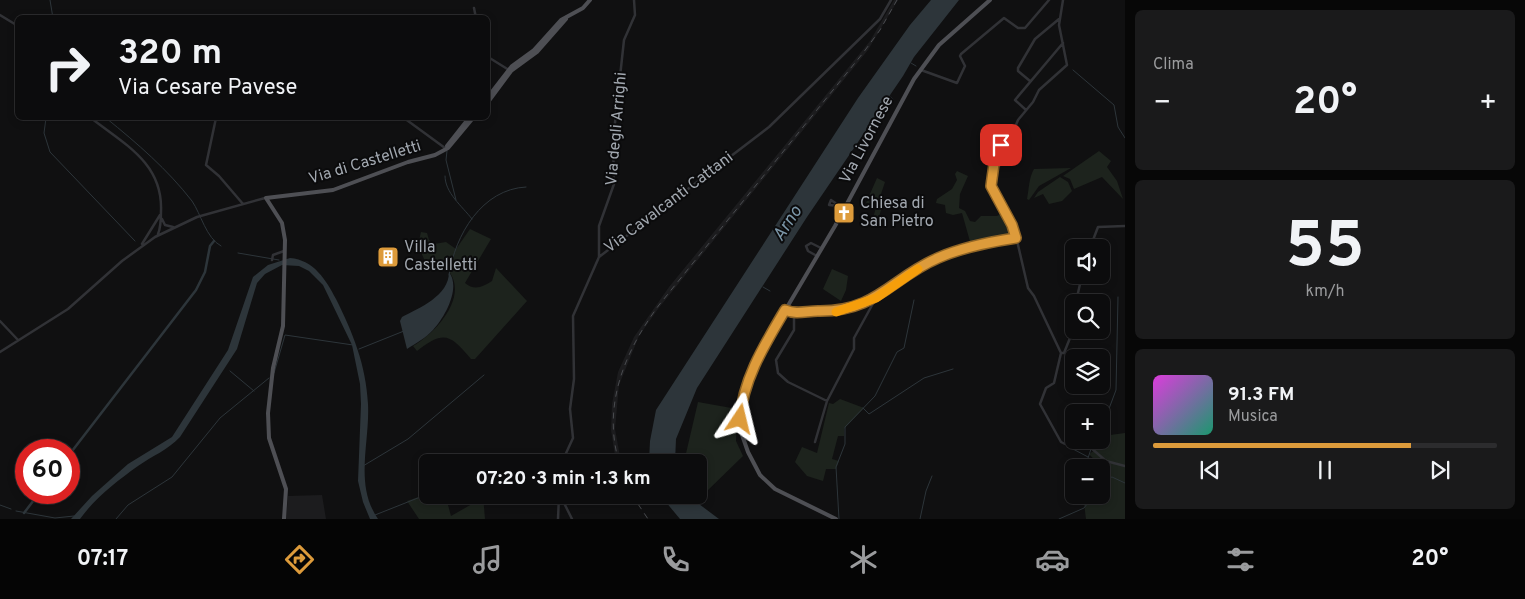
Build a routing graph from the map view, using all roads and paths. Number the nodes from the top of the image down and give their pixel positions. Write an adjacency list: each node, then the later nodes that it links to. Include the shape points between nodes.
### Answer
1 (590, 0): 14 (main road, via 583,8 561,20 534,50)
2 (634, 0): 43 (street, Via degli Arrighi, via 635,15 624,40 613,141 614,184 599,226)
3 (891, 0): 43 (street, Via Cavalcanti Cattani, via 880,19 776,122)
4 (990, 0): 15 (main road, Via Livornese, via 948,35)
5 (1049, 0): 15 (street, via 1025,28 1018,28 1004,18 961,54 965,66 958,83)
6 (1063, 0): 10 (street)
7 (474, 8): 9 (street)
8 (0, 15): 11 (street)
9 (475, 15)
10 (1059, 18): 12 (street); 16 (street, via 1035,39 1018,68)
11 (15, 24)
12 (1063, 43): 16 (street); 19 (street, via 1067,65 1041,88)
13 (490, 58): 14 (street)
14 (509, 70): 17 (main road); 18 (main road)
15 (921, 70): 29 (main road, Via Livornese)
16 (1030, 82): 19 (street, via 1015,100)
17 (490, 94)
18 (490, 99)
19 (1026, 110): 35 (street, via 1013,132 1001,144 991,186)
20 (94, 120): 30 (street, via 142,158 151,169 160,195)
21 (215, 120): 27 (street, via 206,166)
22 (407, 120): 25 (street)
23 (468, 120): 25 (main road, Via di Castelletti)
24 (472, 120): 25 (main road, Via di Castelletti)
25 (446, 149): 26 (main road, Via di Castelletti, via 333,190)
26 (266, 198): 27 (street); 41 (main road, via 282,223)
27 (243, 204): 33 (street)
28 (838, 206): 29 (street)
29 (844, 209): 39 (main road, Via Livornese)
30 (161, 214): 31 (street); 33 (street, via 163,223); 34 (street)
31 (155, 224): 34 (street); 38 (street)
32 (1125, 226): 36 (street, via 1098,228)
33 (174, 227): 34 (street)
34 (157, 236): 38 (street)
35 (1016, 238): 45 (street, via 981,243 938,258); 54 (street, via 1028,288)
36 (1094, 239)
37 (812, 244): 39 (street); 40 (street, via 814,250); 40 (street, via 806,246)
38 (141, 245): 52 (street, via 68,309)
39 (821, 248): 42 (main road, Via Livornese)
40 (809, 252): 42 (street)
41 (286, 253): 44 (street, via 273,255); 67 (main road, via 283,326 273,368 268,413 268,438 286,489)
42 (817, 256): 46 (main road, Via Livornese)
43 (599, 257): 63 (street, Via Cavalcanti Cattani, via 576,305 572,333 572,438)
44 (272, 260)
45 (876, 298): 47 (street, via 840,312); 55 (street, via 854,338 854,349)
46 (785, 310): 47 (street); 56 (main road, Via Livornese, via 752,370)
47 (794, 314): 55 (street, via 794,330 776,360 778,373 788,382)
48 (0, 321): 49 (street)
49 (4, 326): 50 (street); 52 (street)
50 (0, 328)
51 (1070, 339): 54 (street)
52 (19, 340): 53 (street)
53 (0, 352)
54 (1061, 354): 61 (street, via 1054,382 1044,391 1040,404)
55 (827, 401): 60 (street)
56 (740, 417): 57 (street); 59 (main road, Via Livornese)
57 (733, 421): 58 (street); 59 (street)
58 (725, 424)
59 (740, 424): 70 (main road, Via Livornese, via 753,463 768,484)
60 (815, 442)
61 (1065, 443)
62 (1092, 449): 64 (street, via 1106,461)
63 (565, 454)
64 (1125, 466)
65 (559, 504): 68 (street)
66 (564, 504): 69 (street)
67 (284, 519)
68 (558, 519)
69 (572, 519)
70 (836, 519)

